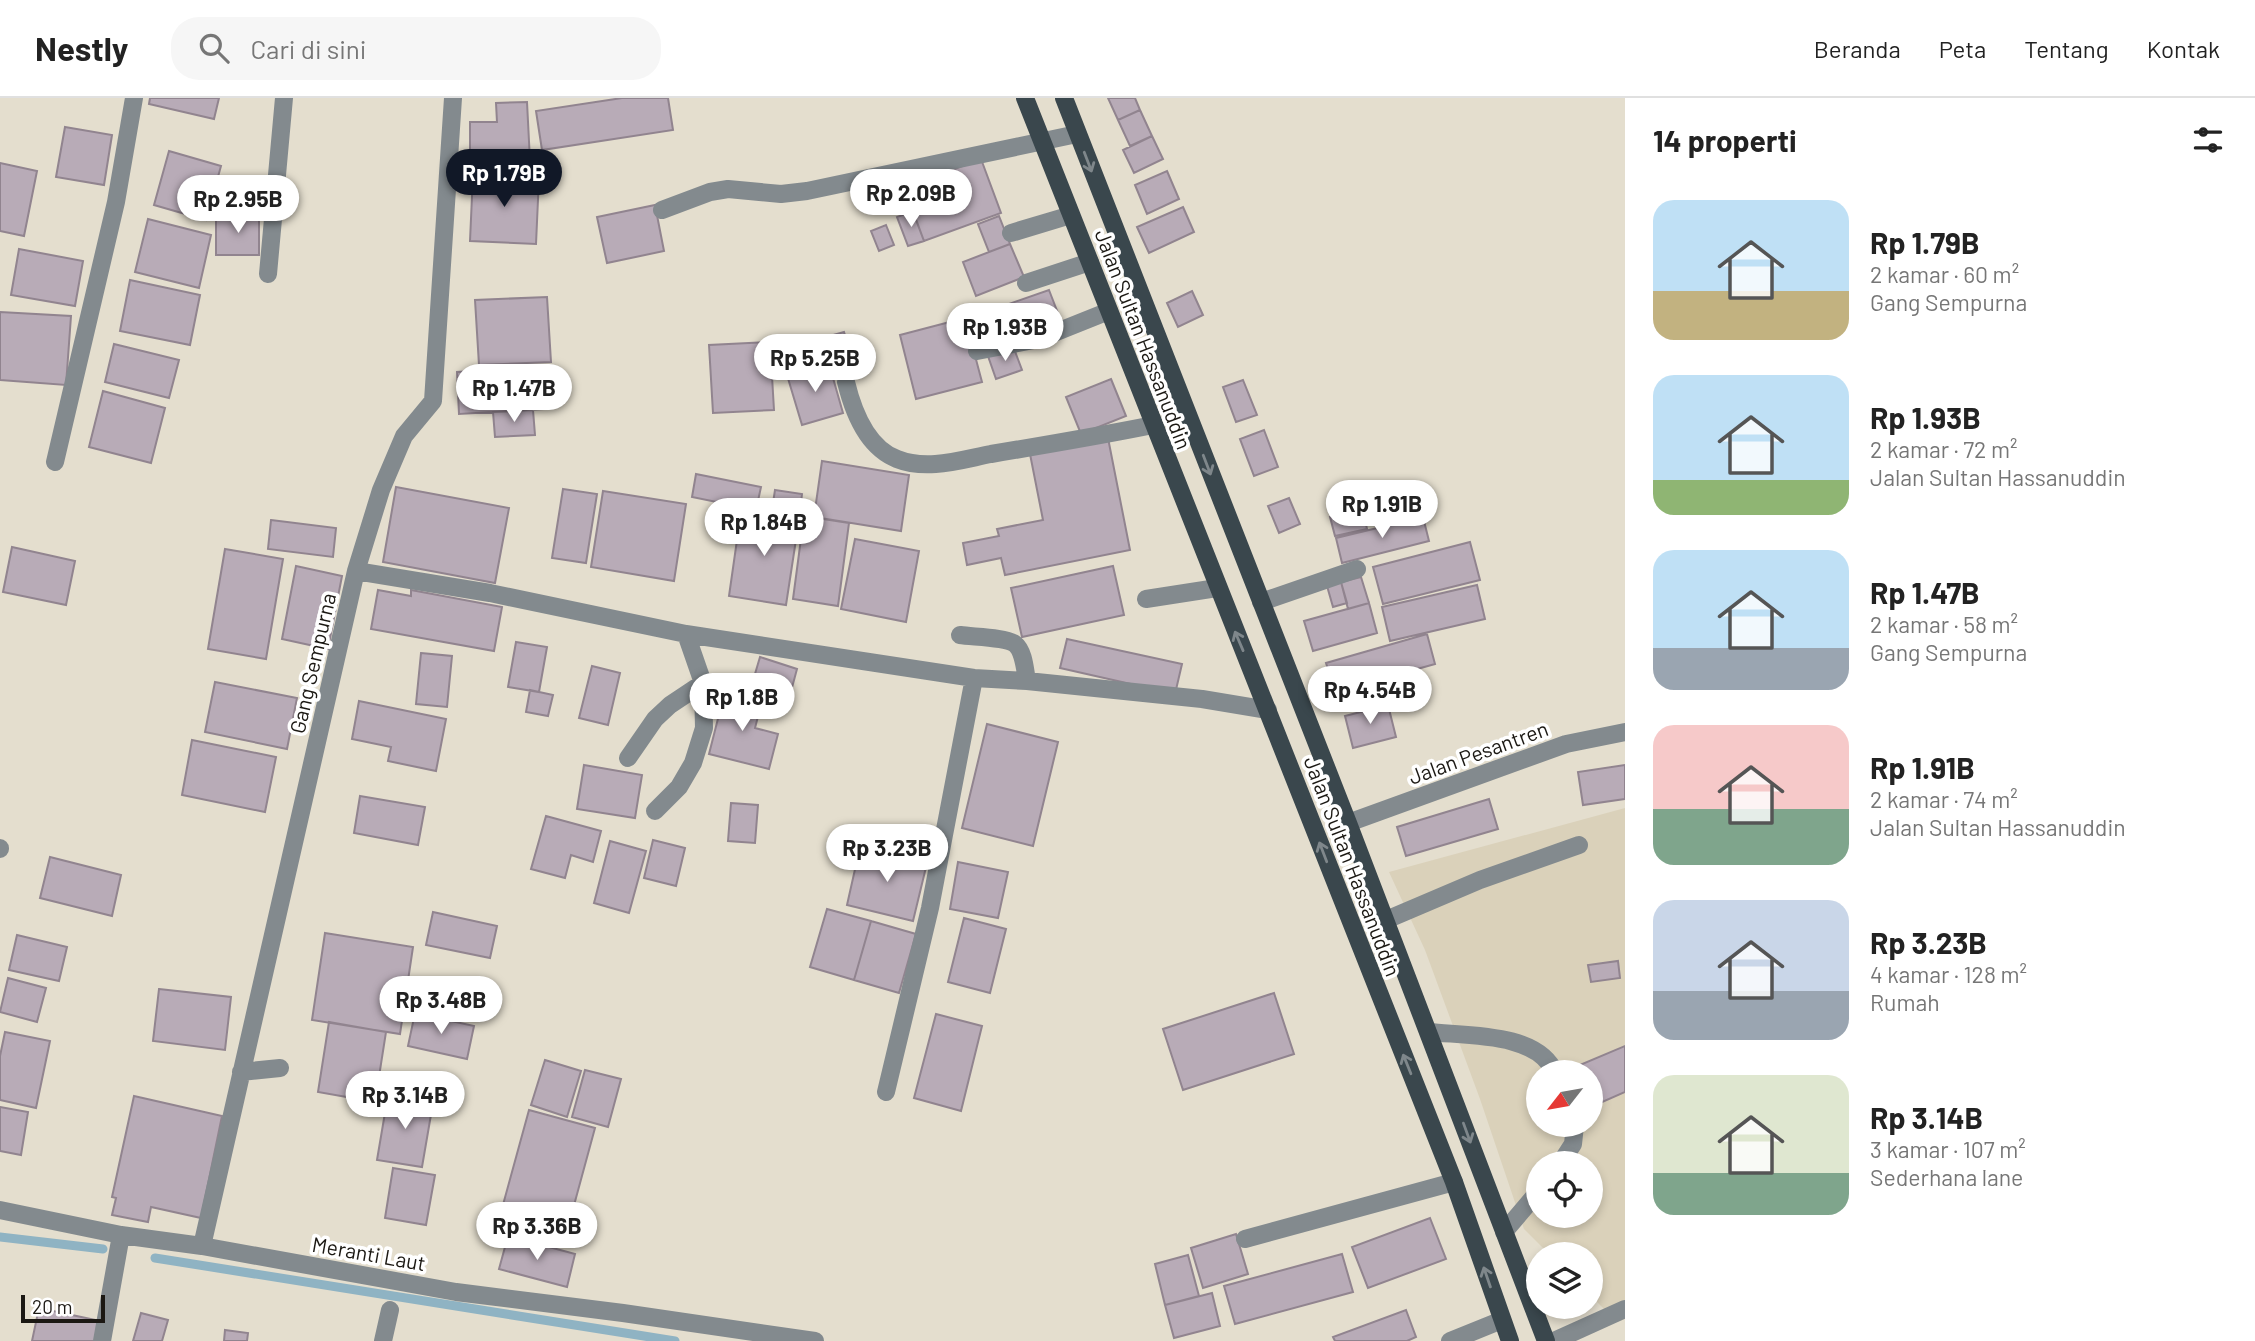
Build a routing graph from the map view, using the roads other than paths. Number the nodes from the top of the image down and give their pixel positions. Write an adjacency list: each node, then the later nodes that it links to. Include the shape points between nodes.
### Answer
1 (134, 98): 18 (street, via 116,202)
2 (284, 98): 12 (street)
3 (453, 98): 20 (street, Gang Sempurna, via 433,401 404,436 380,490)
4 (1026, 98): 7 (main road, Jalan Sultan Hassanuddin)
5 (1064, 98): 6 (main road, Jalan Sultan Hassanuddin)
6 (1077, 134): 7 (street); 23 (main road, Jalan Sultan Hassanuddin, one-way to 23)
7 (1043, 141): 8 (street, via 807,191 710,192); 9 (main road, Jalan Sultan Hassanuddin)
8 (662, 210)
9 (1071, 215): 10 (street); 11 (main road, Jalan Sultan Hassanuddin)
10 (1011, 233)
11 (1090, 262): 13 (street); 14 (main road, Jalan Sultan Hassanuddin)
12 (268, 274)
13 (1026, 283)
14 (1109, 311): 15 (street, via 1039,339); 17 (main road, Jalan Sultan Hassanuddin)
15 (977, 351)
16 (846, 382): 17 (street, via 852,406 874,443 894,458 912,463 934,465)
17 (1153, 425): 21 (main road, Jalan Sultan Hassanuddin)
18 (55, 462)
19 (1357, 569): 23 (street)
20 (356, 571): 24 (street); 39 (street, Gang Sempurna)
21 (1217, 588): 22 (street); 29 (main road, Jalan Sultan Hassanuddin, one-way to 21)
22 (1146, 598)
23 (1261, 602): 33 (main road, Jalan Sultan Hassanuddin)
24 (686, 634): 26 (street); 28 (street)
25 (960, 635): 27 (street, via 1015,644)
26 (974, 678): 27 (street); 40 (street, via 930,908)
27 (1027, 681): 29 (street)
28 (703, 683): 31 (street, via 670,705); 32 (street, via 704,729 694,763)
29 (1268, 710): 41 (main road, Jalan Sultan Hassanuddin, one-way to 29)
30 (1625, 732): 33 (street, Jalan Pesantren, via 1566,744)
31 (628, 758)
32 (655, 811)
33 (1348, 823): 35 (main road, Jalan Sultan Hassanuddin)
34 (1579, 845): 35 (street)
35 (1386, 920): 36 (main road, Jalan Sultan Hassanuddin)
36 (1429, 1032): 37 (street, via 1511,1041 1528,1046); 44 (main road, Jalan Sultan Hassanuddin, one-way to 44)
37 (1546, 1060)
38 (280, 1068): 39 (street)
39 (241, 1072): 47 (street, Gang Sempurna)
40 (887, 1092)
41 (1454, 1182): 46 (street); 50 (main road, Jalan Sultan Hassanuddin, one-way to 41)
42 (1526, 1206): 44 (street)
43 (0, 1210): 45 (street, Meranti Laut)
44 (1504, 1231): 56 (main road, Jalan Sultan Hassanuddin)
45 (121, 1235): 47 (street, Meranti Laut); 51 (street)
46 (1245, 1239)
47 (202, 1246): 53 (street, Meranti Laut, via 456,1292)
48 (390, 1310): 52 (street)
49 (1625, 1310): 57 (street)
50 (1502, 1320): 54 (street); 55 (main road, Jalan Sultan Hassanuddin)
51 (102, 1341)
52 (383, 1341)
53 (815, 1341)
54 (1450, 1341)
55 (1510, 1341)
56 (1546, 1341)
57 (1554, 1341)

